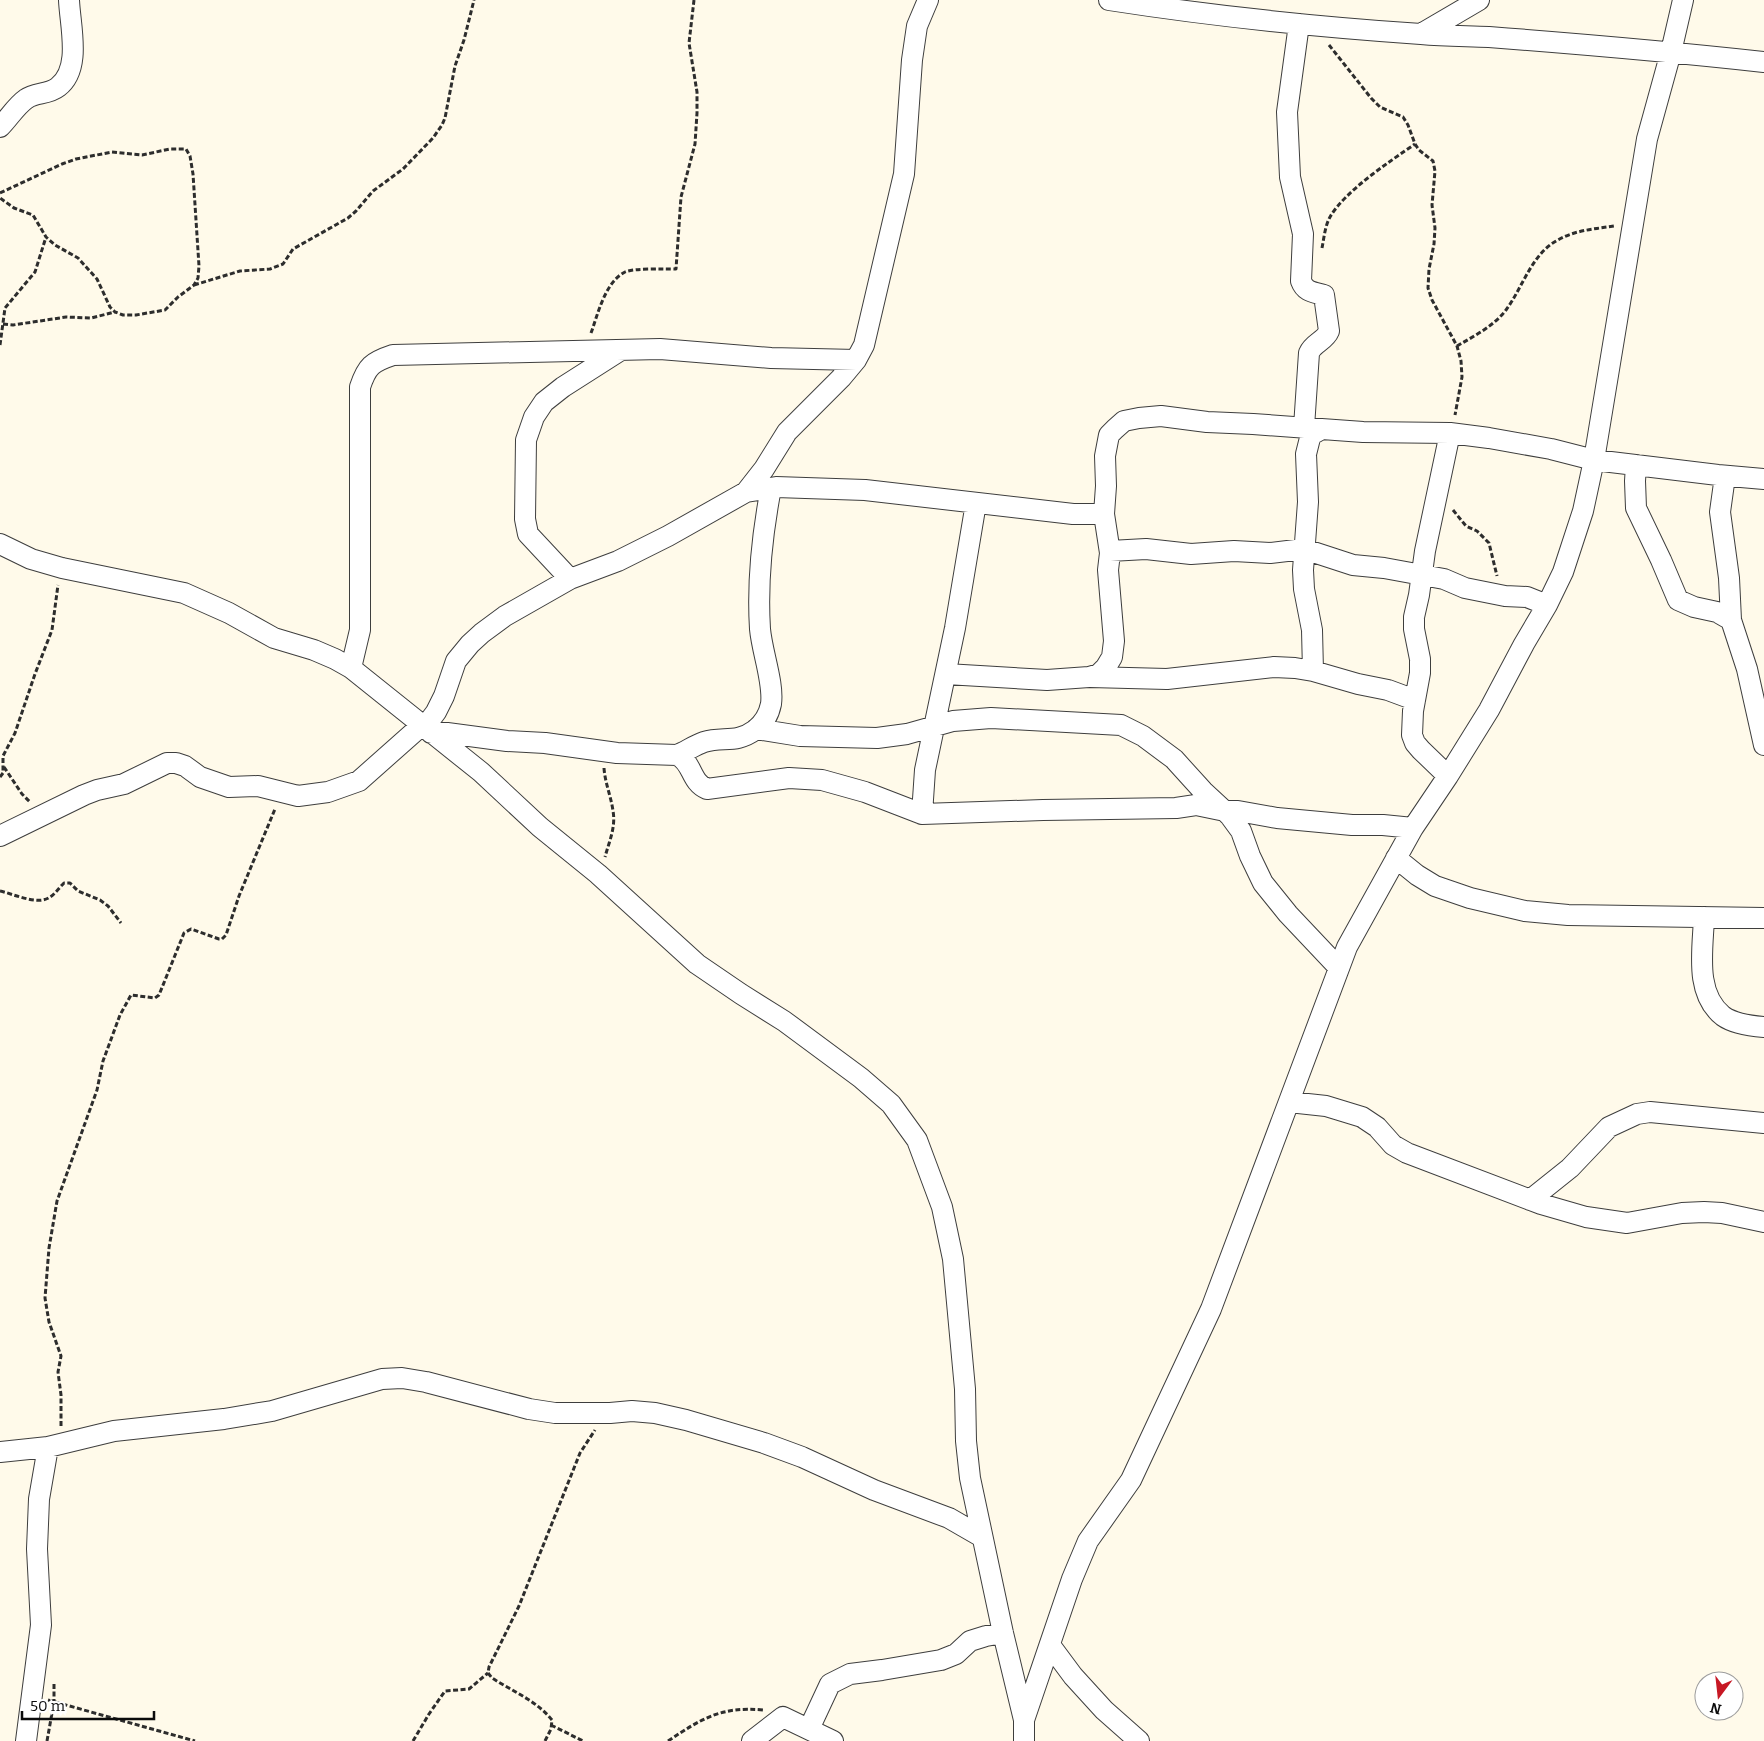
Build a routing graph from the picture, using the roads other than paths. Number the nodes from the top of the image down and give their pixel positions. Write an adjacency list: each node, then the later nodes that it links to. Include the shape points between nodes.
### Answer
1 (69, 0): 11 (street, via 73,61 70,72 65,80 46,94 27,98)
2 (928, 0): 13 (street, via 917,26 912,60 904,174 870,325)
3 (1110, 0): 6 (street, via 1168,9)
4 (1479, 0): 8 (street)
5 (1683, 0): 9 (street)
6 (1228, 8): 7 (street)
7 (1306, 24): 8 (street); 14 (street, via 1287,112 1290,177 1303,234 1301,281 1309,292 1324,295 1329,331 1309,353)
8 (1421, 34): 9 (street)
9 (1671, 52): 10 (street); 16 (street, via 1647,139)
10 (1764, 62)
11 (0, 127)
12 (621, 350): 13 (street, via 660,349 770,358); 28 (street, via 544,402 534,417 526,440 525,519 528,534); 31 (street, via 393,355 377,360 366,370 360,387 359,414 360,630)
13 (856, 360): 21 (street, via 787,432)
14 (1313, 428): 15 (street); 23 (street, via 1162,416 1124,422 1115,428 1107,444); 25 (street, via 1307,447 1308,502)
15 (1450, 433): 16 (street, via 1551,449); 27 (street)
16 (1594, 460): 17 (street); 29 (street, via 1583,511 1563,572)
17 (1636, 465): 18 (street); 30 (street, via 1636,508 1678,600 1718,612)
18 (1725, 476): 19 (street); 30 (street, via 1720,512)
19 (1764, 479)
20 (771, 488): 21 (street); 22 (street, via 865,490); 38 (street, via 760,554 760,630 771,706)
21 (746, 492): 28 (street, via 618,561)
22 (976, 503): 23 (street, via 1073,514); 33 (street)
23 (1104, 514): 26 (street)
24 (0, 544): 31 (street, via 31,559 62,568 184,593 274,638 314,650)
25 (1304, 549): 26 (street, via 1270,553 1190,554); 27 (street, via 1353,564); 32 (street, via 1304,590 1312,630)
26 (1110, 551): 34 (street, via 1112,657 1099,674)
27 (1422, 576): 29 (street, via 1494,594 1527,597); 35 (street, via 1414,616 1420,660)
28 (570, 579): 37 (street, via 505,616 470,644 456,661 444,696)
29 (1547, 605): 41 (street)
30 (1731, 620): 39 (street, via 1747,669)
31 (351, 668): 37 (street)
32 (1313, 670): 34 (street, via 1274,667 1167,679); 35 (street)
33 (946, 674): 34 (street, via 1047,680); 36 (street)
34 (1088, 677)
35 (1415, 700): 41 (street, via 1412,735 1415,743)
36 (935, 726): 38 (street, via 877,738 800,736); 42 (street, via 991,718 1122,726 1143,736 1174,759); 43 (street, via 925,770)
37 (426, 729): 40 (street, via 617,753); 45 (street, via 359,781 336,790 298,796 258,786 229,787 200,777 185,766 167,763 131,782 97,790); 57 (street, via 481,772 697,964 784,1021 892,1104 917,1140 942,1207 953,1260 965,1389 966,1441)
38 (756, 729): 40 (street, via 734,740 704,742)
39 (1764, 745)
40 (677, 755): 43 (street, via 688,764 700,786 707,789 789,778 822,780)
41 (1448, 776): 44 (street)
42 (1225, 811): 43 (street, via 1196,805); 44 (street, via 1352,825); 49 (street, via 1241,831 1263,883)
43 (922, 814)
44 (1413, 828): 46 (street)
45 (0, 836)
46 (1396, 858): 47 (street, via 1435,886 1525,911 1568,915); 49 (street, via 1347,946)
47 (1704, 917): 48 (street); 50 (street, via 1704,985 1709,1000 1724,1016)
48 (1764, 918)
49 (1339, 968): 51 (street)
50 (1764, 1028)
51 (1289, 1102): 53 (street, via 1326,1106 1362,1117 1407,1153); 59 (street, via 1210,1309 1131,1480 1088,1541)
52 (1764, 1123): 53 (street, via 1650,1112 1637,1114 1609,1127 1570,1168)
53 (1530, 1200): 54 (street, via 1586,1217 1627,1223 1704,1212)
54 (1764, 1222)
55 (55, 1445): 56 (street); 57 (street, via 114,1431 272,1411 382,1379 402,1378 546,1412 632,1410 718,1429 802,1457 874,1490 949,1518); 64 (street, via 39,1499 37,1549 41,1625)
56 (0, 1452)
57 (982, 1536): 58 (street)
58 (1003, 1633): 60 (street); 63 (street, via 970,1641 956,1654 940,1660 850,1674 830,1684)
59 (1050, 1645): 61 (street); 68 (street, via 1104,1710)
60 (1010, 1664): 61 (street, via 1025,1670); 62 (street)
61 (1043, 1666): 62 (street)
62 (1024, 1720): 67 (street)
63 (809, 1729): 65 (street, via 783,1717); 66 (street)
64 (26, 1741)
65 (752, 1741)
66 (834, 1741)
67 (1024, 1741)
68 (1139, 1741)

